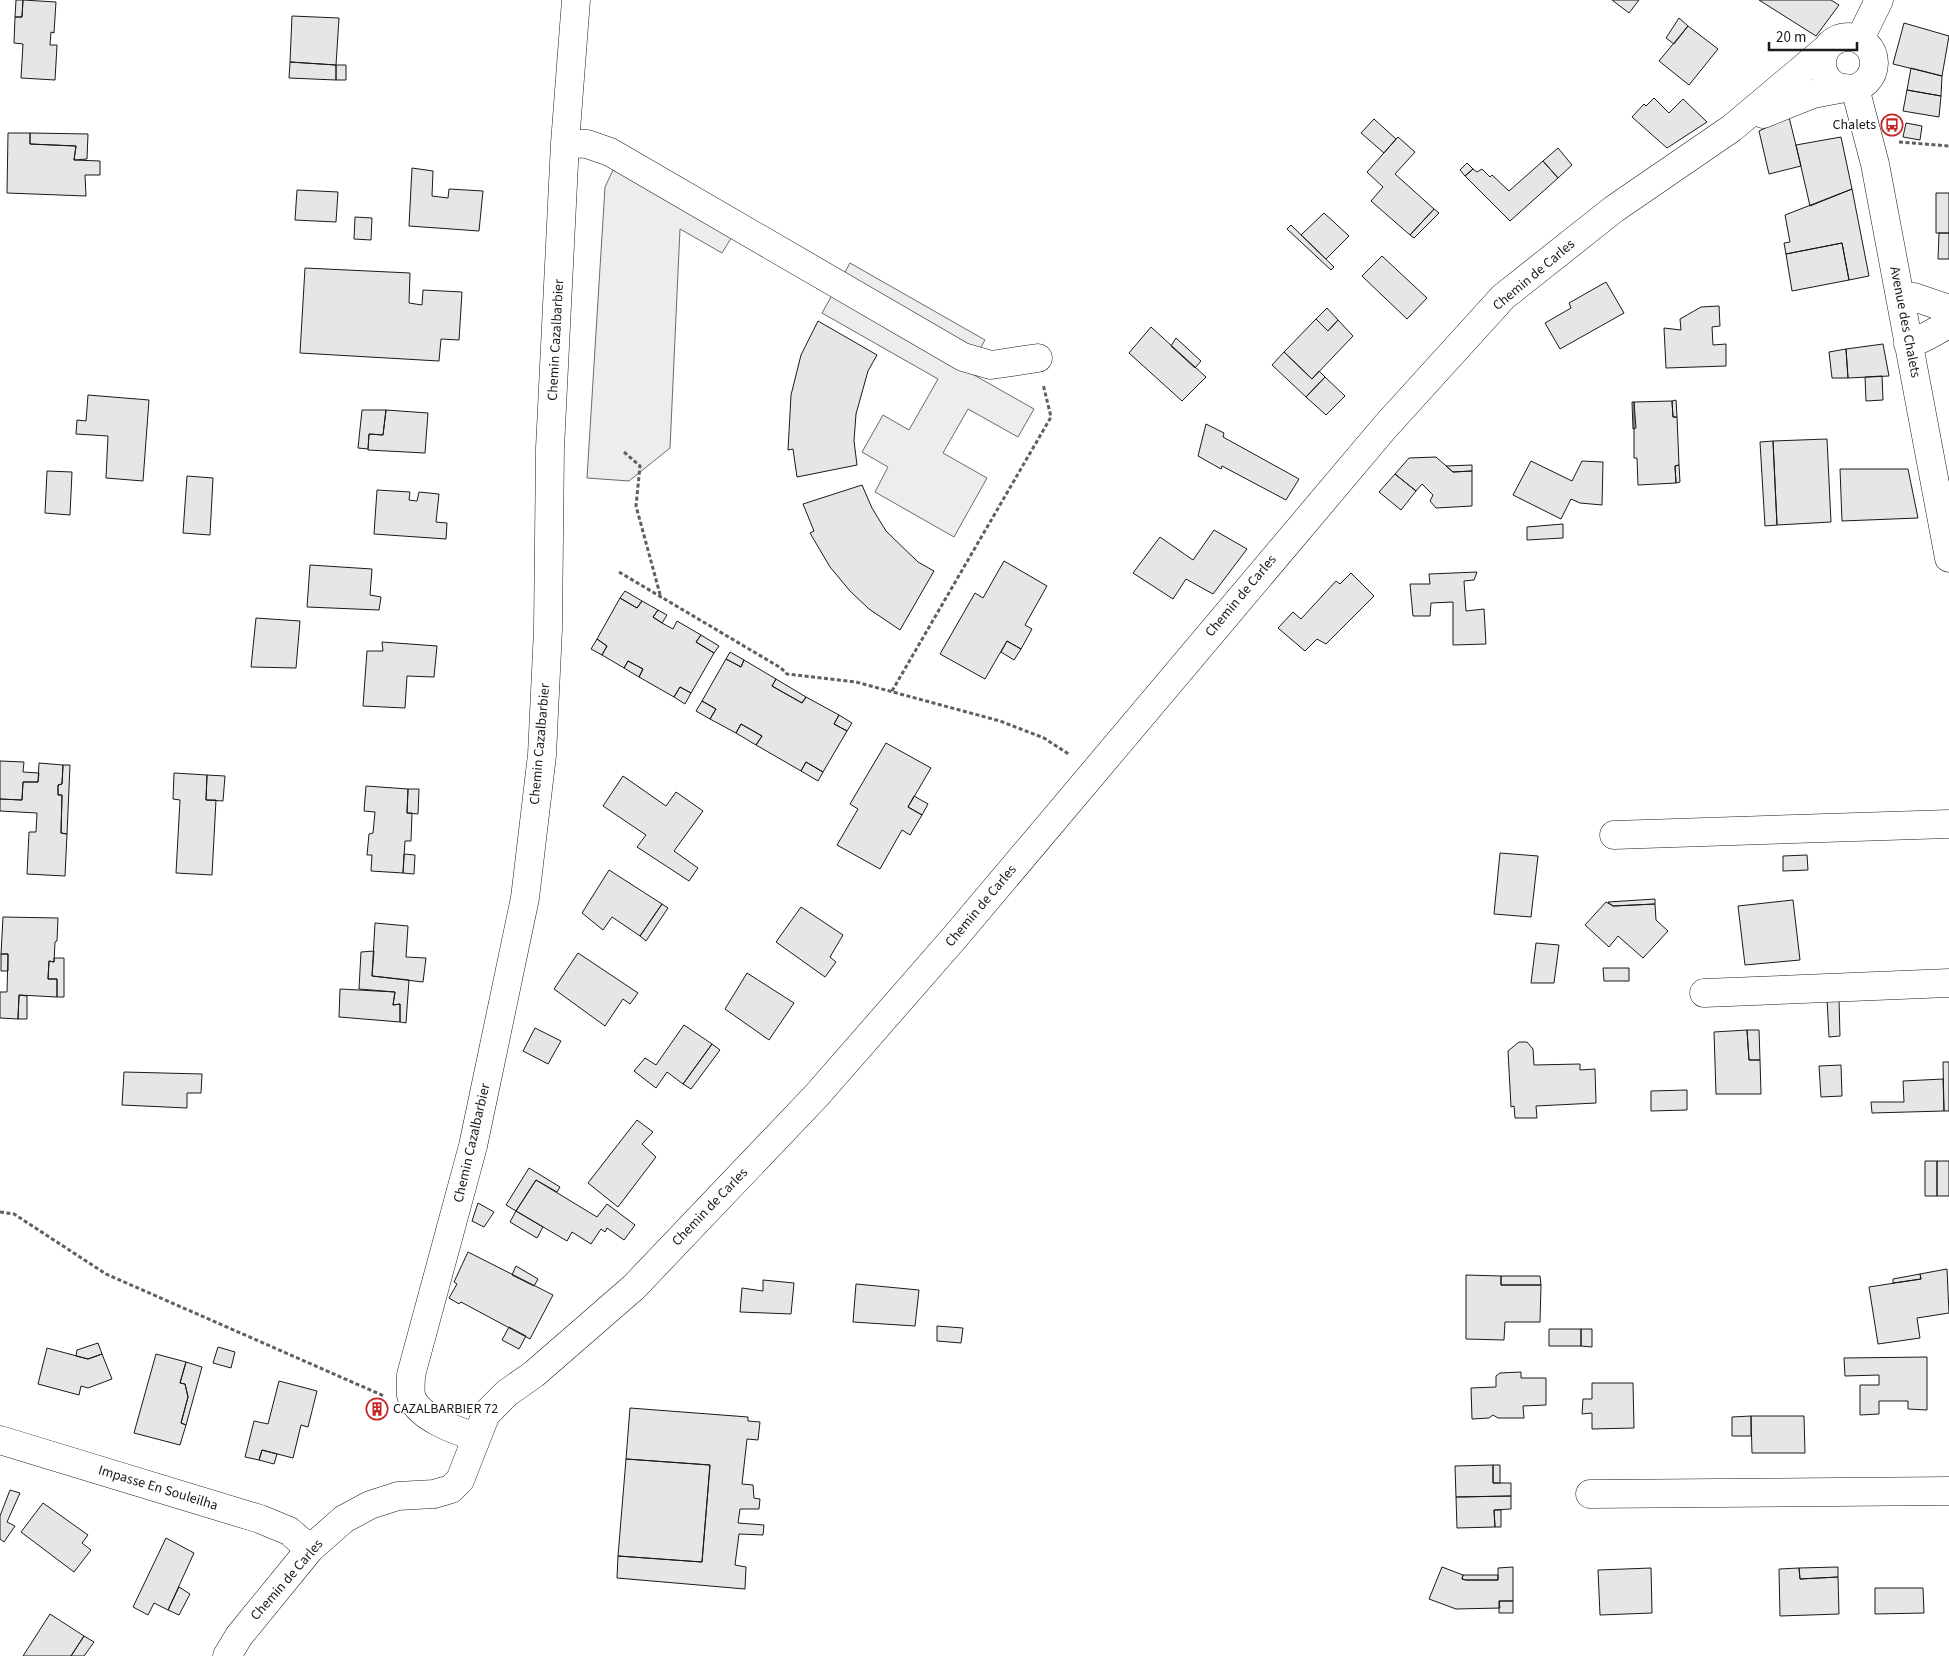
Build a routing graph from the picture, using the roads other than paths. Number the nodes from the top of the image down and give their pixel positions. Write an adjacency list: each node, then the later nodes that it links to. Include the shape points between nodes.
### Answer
1 (576, 0): 7 (street, Chemin Cazalbarbier)
2 (1879, 0): 3 (street)
3 (1860, 40): 4 (street, via 1841,37); 5 (street, via 1870,50 1873,65 1868,79)
4 (1826, 48): 5 (street, via 1821,62 1826,77 1837,86); 6 (street, Chemin de Carles)
5 (1850, 88): 6 (street, Chemin de Carles, via 1813,94); 8 (street, Avenue des Chalets, via 1875,164)
6 (1732, 128): 18 (street, Chemin de Carles, via 1614,209 1503,297 1385,427 955,938 817,1095 634,1287 486,1414)
7 (565, 143): 12 (street, via 587,144 610,152 963,356 991,365); 18 (street, Chemin Cazalbarbier, via 550,448 548,629 542,755 524,898 473,1146 411,1374 411,1396 426,1416)
8 (1900, 298): 9 (street, via 1914,297); 11 (street, Avenue des Chalets)
9 (1949, 309)
10 (1949, 324): 11 (street, via 1921,341)
11 (1908, 344): 13 (street, Avenue des Chalets)
12 (1038, 358)
13 (1949, 558)
14 (1949, 824): 15 (street)
15 (1614, 835)
16 (1949, 983): 17 (street)
17 (1704, 993)
18 (476, 1437): 22 (street, Chemin de Carles, via 467,1467 450,1489 434,1494 398,1496 370,1506 344,1519)
19 (0, 1440): 22 (street, Impasse En Souleilha, via 260,1519 289,1531)
20 (1949, 1491): 21 (street)
21 (1590, 1494)
22 (310, 1549): 23 (street, Chemin de Carles, via 239,1636)
23 (227, 1656)

